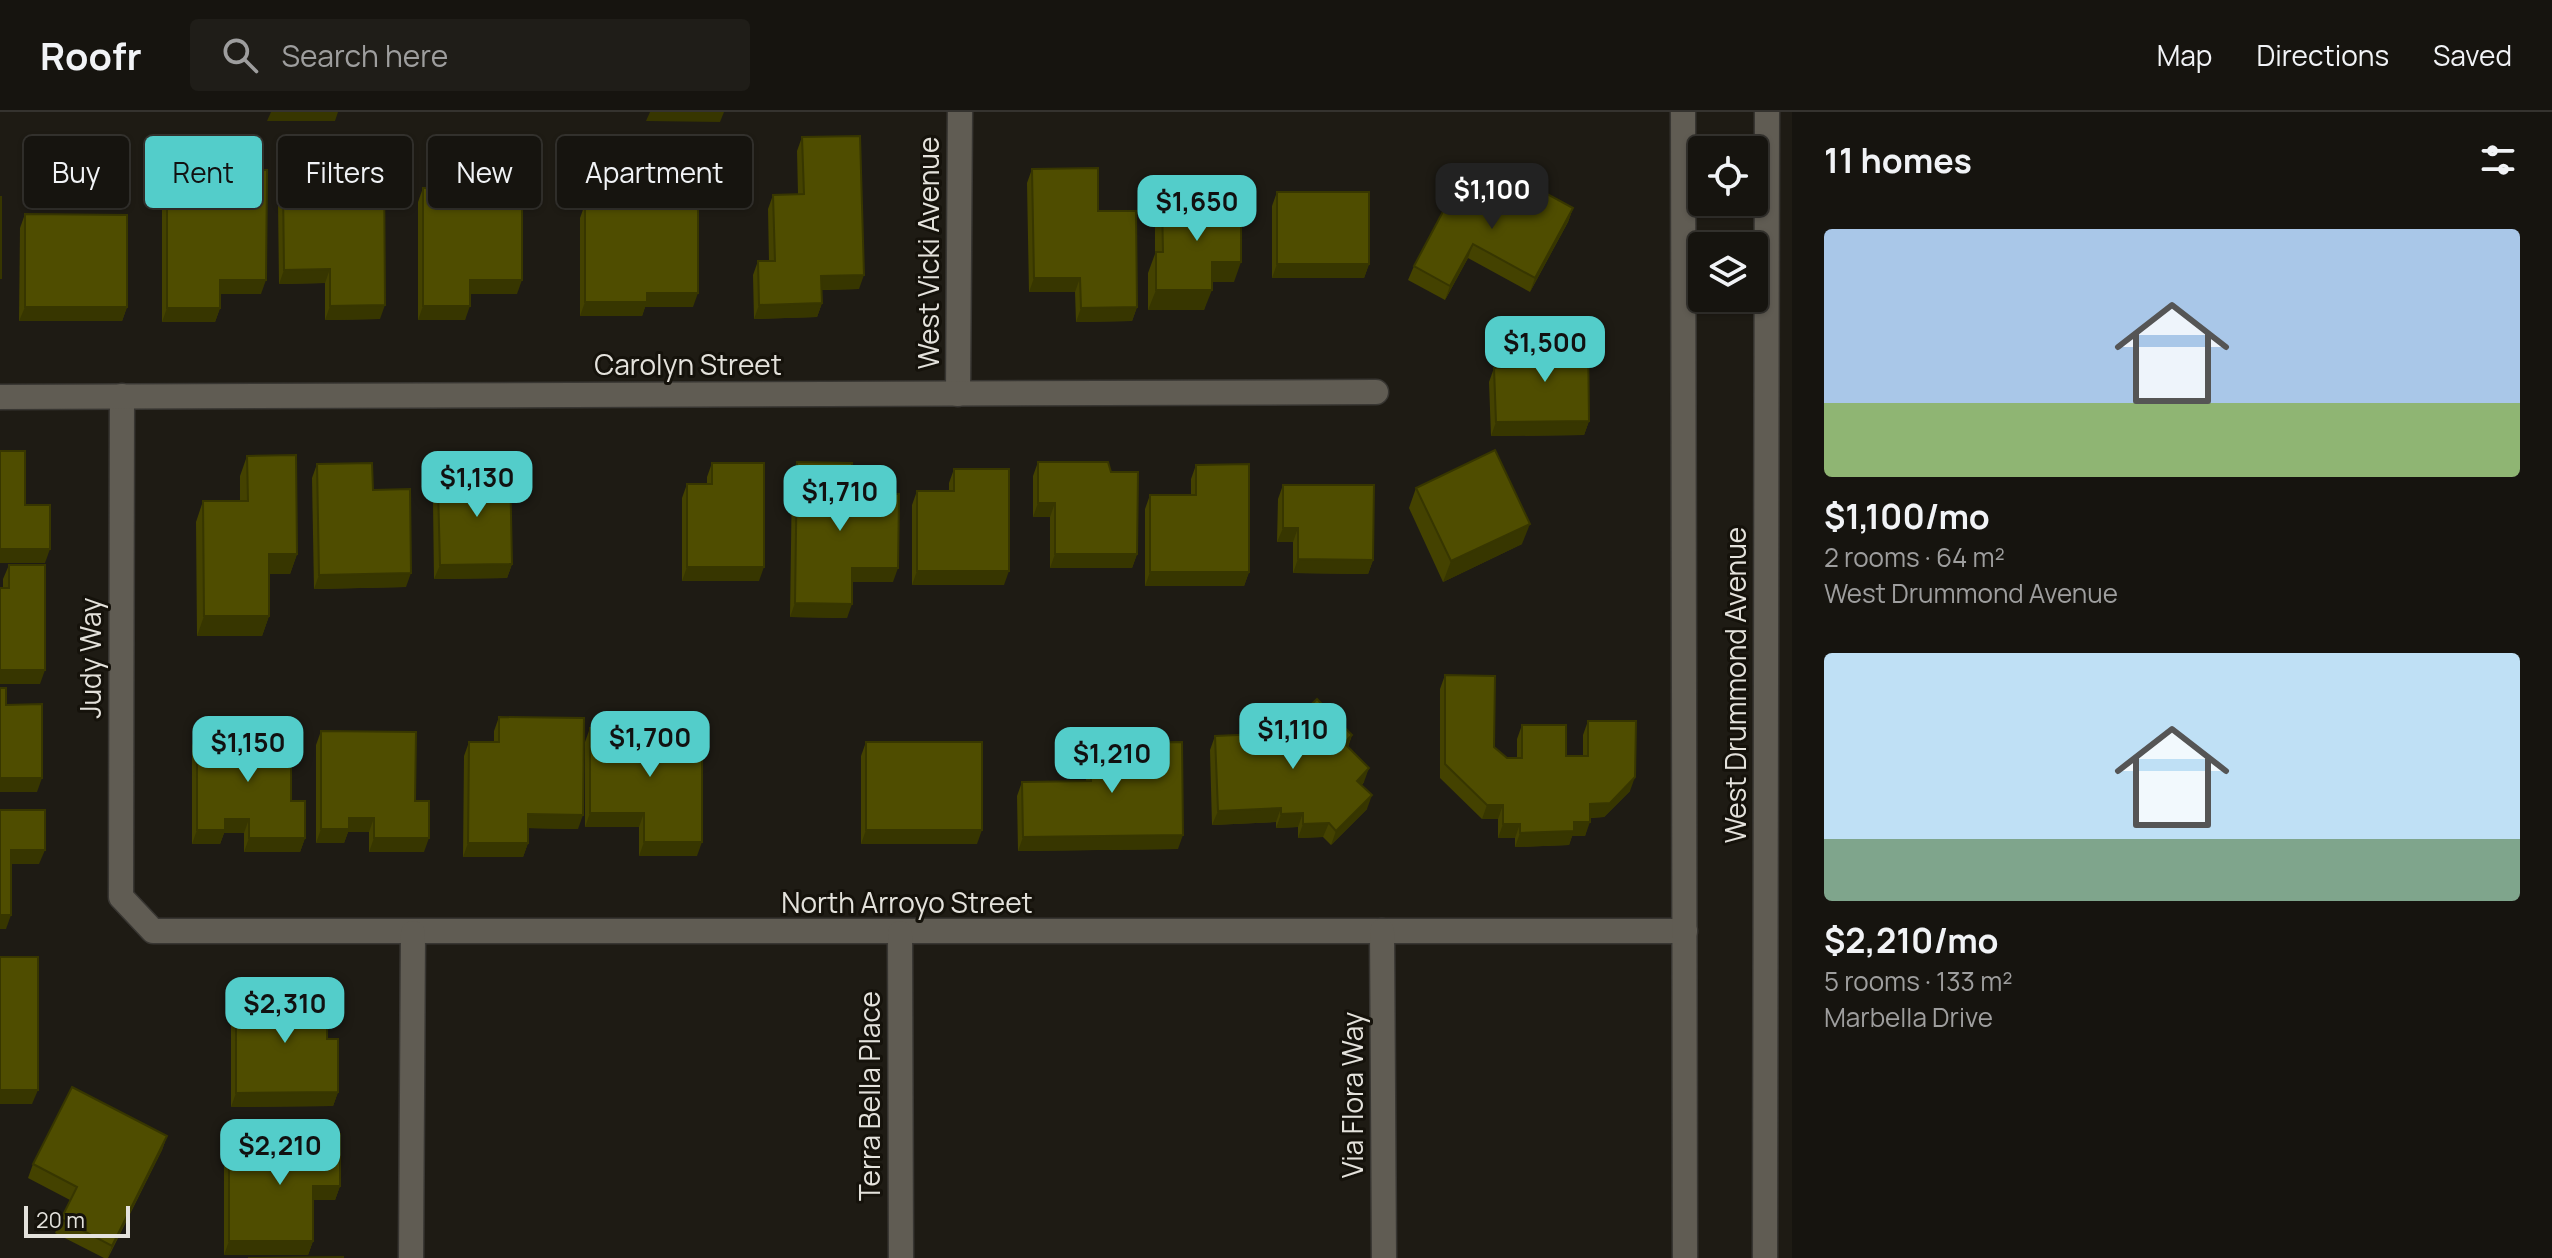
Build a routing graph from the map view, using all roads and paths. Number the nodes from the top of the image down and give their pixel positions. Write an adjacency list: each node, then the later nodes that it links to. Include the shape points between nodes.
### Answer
1 (960, 112): 5 (street, West Vicki Avenue)
2 (1683, 112): 10 (street, West Drummond Avenue)
3 (1767, 112): 17 (street, West Drummond Avenue)
4 (1376, 392): 5 (street, Carolyn Street)
5 (958, 394): 6 (street, Carolyn Street)
6 (122, 396): 7 (street, Carolyn Street); 8 (street, Judy Way, via 121,897)
7 (0, 397)
8 (137, 915): 11 (street, North Arroyo Street, via 153,931)
9 (1382, 931): 10 (street, North Arroyo Street); 12 (street, North Arroyo Street); 15 (street, Via Flora Way)
10 (1685, 931): 16 (street, West Drummond Avenue)
11 (413, 933): 12 (street, North Arroyo Street); 13 (street)
12 (900, 933): 14 (street, Terra Bella Place)
13 (411, 1258)
14 (901, 1258)
15 (1384, 1258)
16 (1685, 1258)
17 (1765, 1258)

